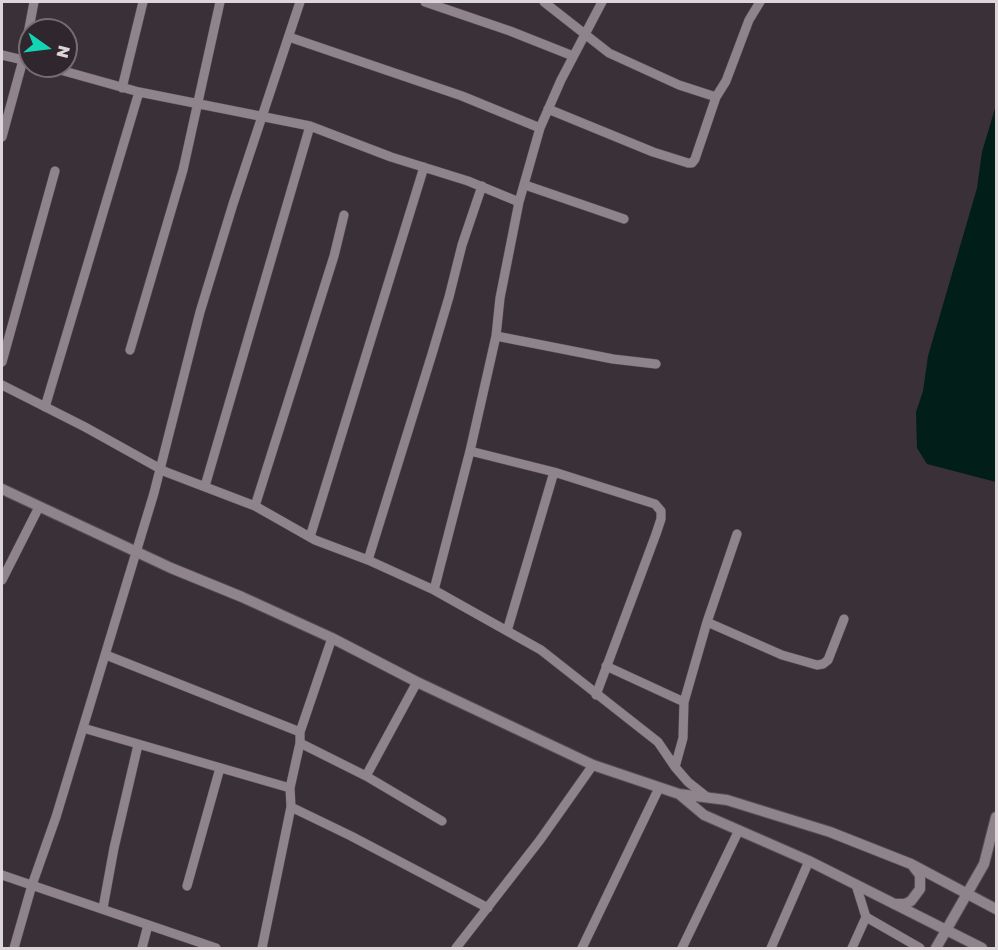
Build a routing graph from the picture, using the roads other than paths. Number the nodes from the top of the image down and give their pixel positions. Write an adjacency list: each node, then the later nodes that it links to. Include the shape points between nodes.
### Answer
1 (34, 2): 9 (street)
2 (143, 2): 17 (street)
3 (220, 2): 20 (street)
4 (300, 2): 11 (street)
5 (425, 2): 13 (street)
6 (544, 2): 10 (street)
7 (602, 2): 10 (street)
8 (760, 2): 19 (street)
9 (32, 18)
10 (583, 34): 13 (street); 19 (street, via 638,67)
11 (289, 37): 22 (street); 24 (street, via 462,96)
12 (2, 55): 14 (street)
13 (573, 56): 21 (street)
14 (18, 59)
15 (78, 75): 17 (street)
16 (21, 78): 25 (street)
17 (122, 88): 18 (street)
18 (140, 92): 20 (street); 38 (street)
19 (716, 97): 21 (street, via 695,159 688,164)
20 (198, 103): 22 (street); 34 (street, via 183,170)
21 (548, 109): 24 (street)
22 (263, 116): 23 (street); 40 (street, via 200,312)
23 (310, 126): 26 (street); 42 (street)
24 (540, 128): 28 (street)
25 (2, 137)
26 (424, 167): 29 (street); 47 (street)
27 (55, 171): 35 (street)
28 (525, 185): 30 (street); 32 (street)
29 (482, 186): 30 (street); 49 (street)
30 (519, 202): 33 (street)
31 (344, 215): 45 (street)
32 (624, 219)
33 (496, 336): 36 (street); 39 (street)
34 (130, 350)
35 (2, 362)
36 (656, 364)
37 (2, 386): 38 (street)
38 (45, 407): 40 (street)
39 (470, 451): 41 (street); 51 (street)
40 (159, 468): 42 (street); 48 (street)
41 (554, 472): 54 (street); 57 (street, via 655,504 661,511)
42 (205, 486): 45 (street)
43 (2, 489): 44 (street)
44 (39, 507): 48 (street); 50 (street)
45 (255, 507): 47 (street)
46 (737, 534): 53 (street)
47 (310, 537): 49 (street)
48 (135, 552): 55 (street); 56 (street)
49 (368, 560): 51 (street)
50 (2, 580)
51 (434, 590): 54 (street)
52 (844, 619): 53 (street, via 828,660 817,665 782,655)
53 (707, 622): 60 (street)
54 (507, 631): 59 (street, via 541,650)
55 (332, 638): 58 (street); 62 (street)
56 (106, 655): 61 (street); 62 (street)
57 (606, 666): 59 (street); 60 (street)
58 (417, 682): 65 (street); 68 (street)
59 (596, 694): 66 (street, via 658,742)
60 (684, 702): 66 (street, via 683,738)
61 (83, 728): 64 (street); 80 (street)
62 (300, 732): 63 (street)
63 (300, 743): 68 (street); 69 (street)
64 (138, 745): 67 (street); 85 (street)
65 (593, 765): 70 (street); 86 (street)
66 (675, 767): 72 (street)
67 (220, 768): 69 (street); 82 (street)
68 (366, 776): 75 (street)
69 (290, 788): 73 (street)
70 (659, 788): 71 (street); 96 (street)
71 (679, 794): 72 (street); 76 (street, via 704,815)
72 (707, 797): 78 (street, via 802,822)
73 (291, 807): 86 (street); 94 (street)
74 (996, 817): 83 (street, via 984,864)
75 (442, 820)
76 (739, 830): 77 (street); 97 (street)
77 (808, 861): 81 (street); 98 (street)
78 (911, 864): 83 (street); 84 (street, via 920,875 920,890 905,904)
79 (2, 875): 80 (street)
80 (32, 885): 85 (street); 91 (street)
81 (856, 885): 84 (street); 88 (street)
82 (188, 886)
83 (968, 894): 87 (street); 90 (street)
84 (891, 903): 90 (street)
85 (103, 908): 89 (street)
86 (488, 908): 95 (street)
87 (996, 909)
88 (866, 917): 99 (street); 100 (street)
89 (148, 925): 92 (street); 93 (street)
90 (946, 930): 101 (street); 102 (street)
91 (14, 948)
92 (142, 948)
93 (216, 948)
94 (262, 948)
95 (456, 948)
96 (582, 948)
97 (682, 948)
98 (771, 948)
99 (852, 948)
100 (920, 948)
101 (936, 948)
102 (982, 948)

